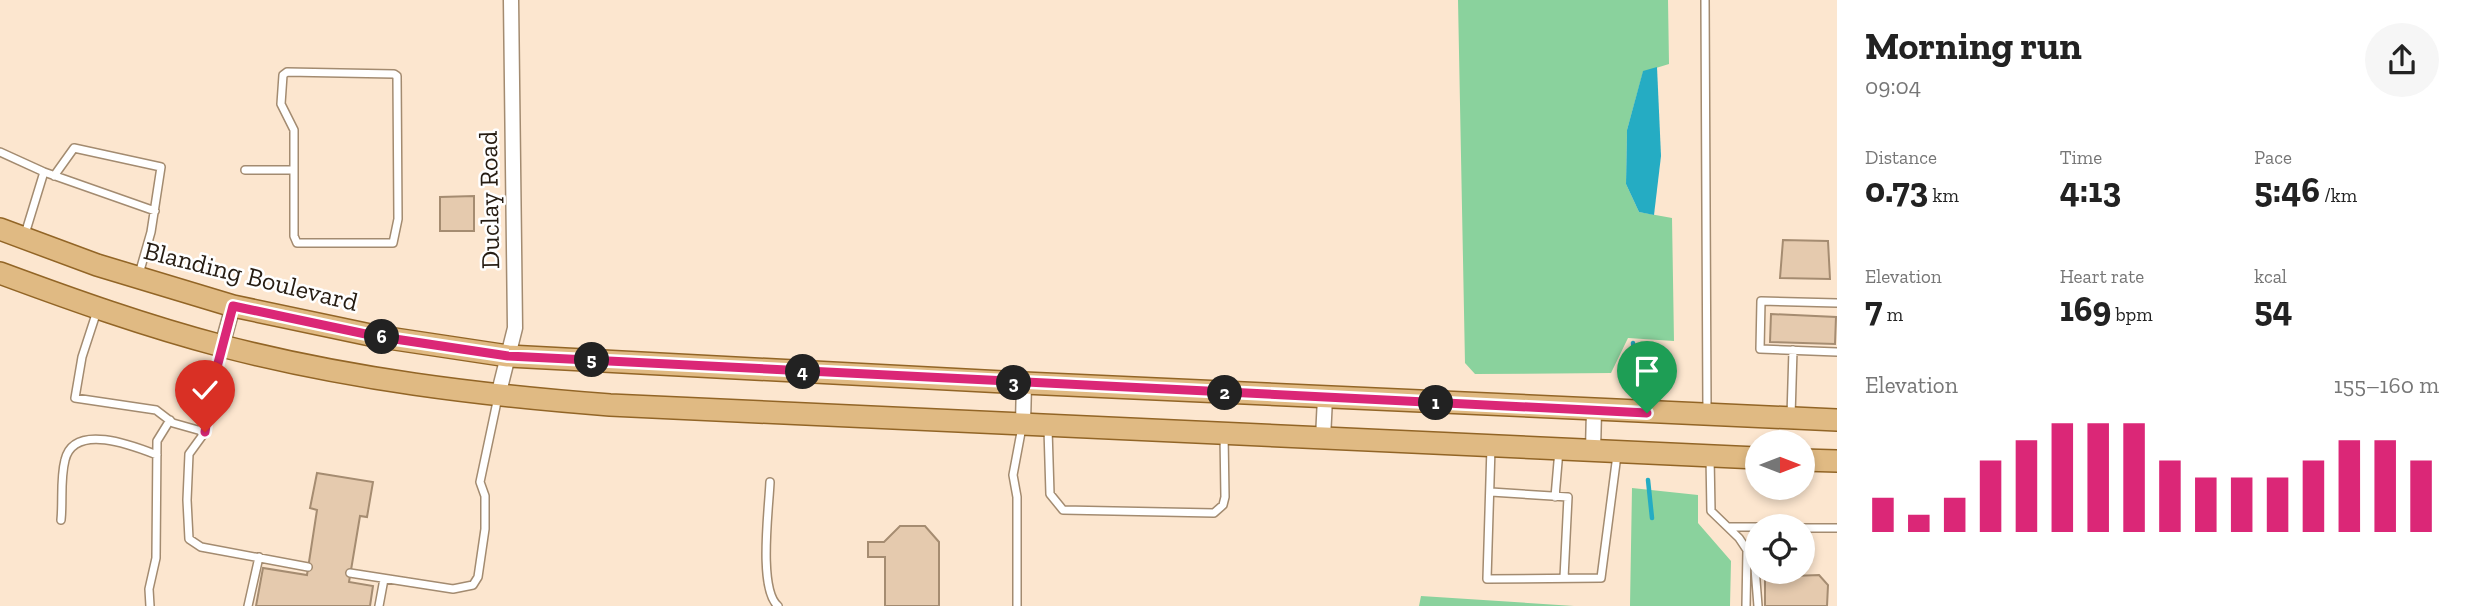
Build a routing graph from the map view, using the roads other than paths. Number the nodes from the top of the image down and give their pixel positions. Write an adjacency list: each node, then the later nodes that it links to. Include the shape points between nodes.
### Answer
1 (511, 0): 19 (street, Duclay Road, via 515,328)
2 (1705, 0): 24 (lane)
3 (0, 152): 6 (lane)
4 (245, 170): 5 (lane)
5 (294, 170): 5 (lane, via 297,243 395,242 397,76 283,75 281,104 294,130)
6 (44, 172): 7 (lane); 10 (lane)
7 (54, 176): 8 (lane); 8 (lane, via 74,148 161,167)
8 (155, 211): 12 (lane)
9 (0, 229): 10 (main road, Blanding Boulevard)
10 (24, 238): 12 (main road, Blanding Boulevard)
11 (0, 273): 15 (main road)
12 (138, 278): 14 (main road, Blanding Boulevard)
13 (1837, 303): 17 (lane, via 1761,301 1760,349)
14 (233, 306): 16 (street); 19 (main road, Blanding Boulevard, via 375,336)
15 (98, 309): 16 (main road); 26 (lane, via 75,398 156,410)
16 (222, 346): 21 (main road, via 394,382); 30 (lane)
17 (1793, 350): 18 (lane); 25 (lane)
18 (1837, 352)
19 (508, 356): 20 (main road, Blanding Boulevard); 21 (street, Duclay Road)
20 (1024, 383): 22 (main road, Blanding Boulevard); 28 (street)
21 (498, 396): 28 (main road); 54 (lane, via 480,482 485,512 478,577 463,589)
22 (1325, 398): 23 (main road, Blanding Boulevard); 32 (street)
23 (1594, 410): 24 (main road, Blanding Boulevard); 35 (street)
24 (1707, 416): 25 (main road, Blanding Boulevard)
25 (1791, 419): 27 (main road, Blanding Boulevard)
26 (170, 420): 30 (lane); 37 (lane, via 157,441)
27 (1837, 420)
28 (1023, 423): 29 (main road); 60 (lane, via 1013,475 1018,514)
29 (1048, 425): 31 (main road); 31 (lane, via 1049,488 1053,501 1063,510 1214,513 1225,497)
30 (205, 432): 50 (lane, via 189,454 189,539 201,547)
31 (1224, 433): 32 (main road)
32 (1323, 438): 33 (main road)
33 (1491, 446): 34 (main road); 43 (lane)
34 (1559, 449): 35 (main road); 44 (lane)
35 (1592, 451): 36 (main road)
36 (1618, 452): 38 (main road); 53 (lane, via 1601,578)
37 (157, 455): 45 (lane, via 100,439 72,447 65,459); 56 (lane, via 156,558)
38 (1710, 457): 39 (main road); 46 (lane, via 1709,506)
39 (1745, 458)
40 (1815, 460): 41 (main road)
41 (1837, 461)
42 (770, 482): 59 (lane, via 767,577)
43 (1491, 489): 44 (lane); 53 (lane, via 1487,579)
44 (1555, 496): 53 (lane, via 1568,497)
45 (61, 520)
46 (1727, 527): 47 (lane); 61 (lane, via 1745,545 1748,555)
47 (1745, 527)
48 (1815, 528): 49 (lane)
49 (1837, 528)
50 (259, 557): 51 (lane); 57 (lane)
51 (308, 567)
52 (350, 573): 54 (lane)
53 (1564, 578)
54 (384, 579): 58 (lane)
55 (1756, 584): 62 (lane)
56 (150, 606)
57 (248, 606)
58 (379, 606)
59 (778, 606)
60 (1017, 606)
61 (1746, 606)
62 (1758, 606)

